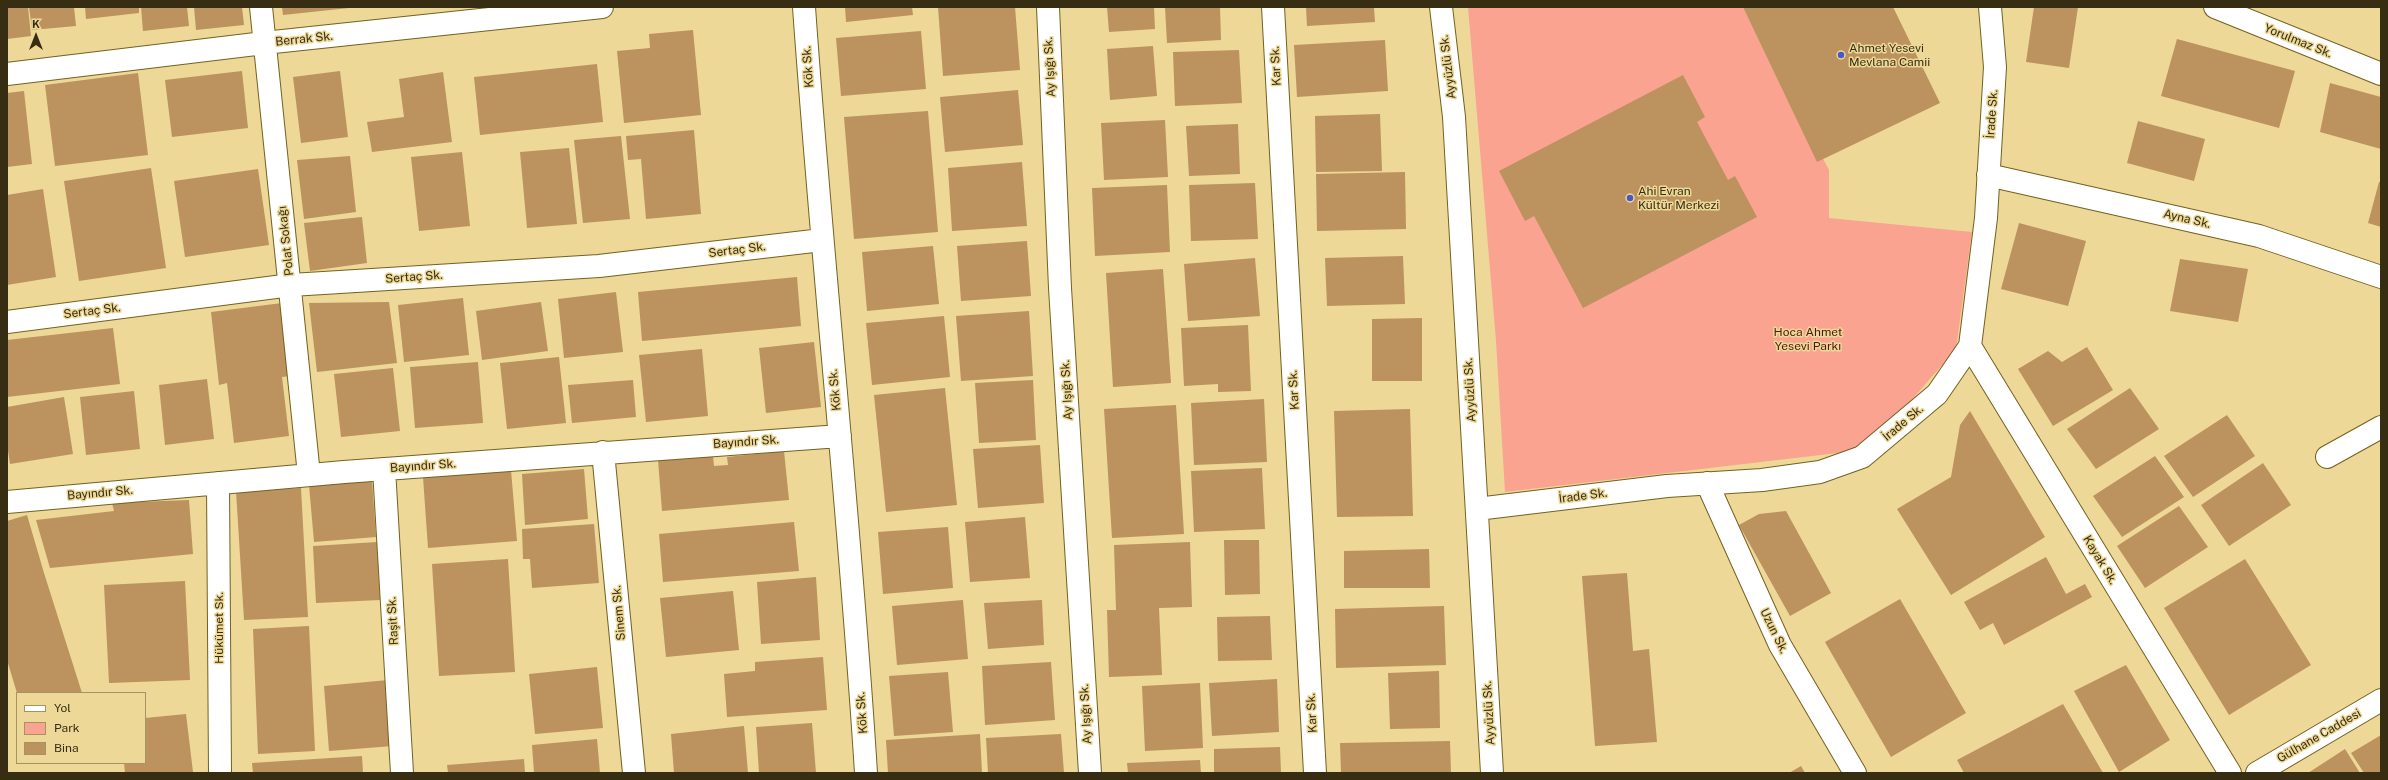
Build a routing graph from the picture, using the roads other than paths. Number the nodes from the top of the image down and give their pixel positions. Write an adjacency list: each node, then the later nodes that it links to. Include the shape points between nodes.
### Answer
1 (260, 7): 9 (street, Polat Sokağı)
2 (602, 7): 9 (street, Berrak Sk.)
3 (804, 7): 13 (street, Kök Sk.)
4 (1048, 7): 33 (street, Ay Işığı Sk., via 1061,296)
5 (1273, 7): 34 (street, Kar Sk.)
6 (1441, 7): 27 (street, Ayyüzlü Sk., via 1454,117)
7 (1990, 7): 12 (street, İrade Sk., via 1995,67)
8 (2215, 7): 11 (street, Yorulmaz Sk.)
9 (264, 43): 10 (street, Berrak Sk.); 15 (street, Polat Sokağı)
10 (7, 74)
11 (2381, 74)
12 (1988, 175): 14 (street, Ayna Sk., via 2258,236); 17 (street, İrade Sk., via 1986,218)
13 (822, 240): 15 (street, Sertaç Sk., via 599,266); 19 (street, Kök Sk.)
14 (2381, 277)
15 (291, 285): 16 (street, Sertaç Sk.); 23 (street, Polat Sokağı)
16 (7, 322)
17 (1970, 346): 25 (street, İrade Sk., via 1937,394 1862,457 1820,472 1762,480); 37 (street, Kayak Sk.)
18 (2381, 427): 21 (street)
19 (840, 436): 20 (street, Bayındır Sk.); 32 (street, Kök Sk., via 856,611)
20 (604, 452): 22 (street, Bayındır Sk.); 31 (street, Sinem Sk.)
21 (2327, 457)
22 (384, 469): 23 (street, Bayındır Sk.); 30 (street, Raşit Sk.)
23 (308, 475): 24 (street, Bayındır Sk.)
24 (218, 483): 26 (street, Bayındır Sk.); 29 (street, Hükümet Sk.)
25 (1707, 483): 27 (street, İrade Sk.); 36 (street, Uzun Sk., via 1780,645)
26 (7, 502)
27 (1477, 510): 35 (street, Ayyüzlü Sk.)
28 (2381, 700): 38 (street, Gülhane Caddesi)
29 (220, 773)
30 (402, 773)
31 (634, 773)
32 (866, 773)
33 (1090, 773)
34 (1315, 773)
35 (1492, 773)
36 (1855, 773)
37 (2230, 773)
38 (2257, 773)

